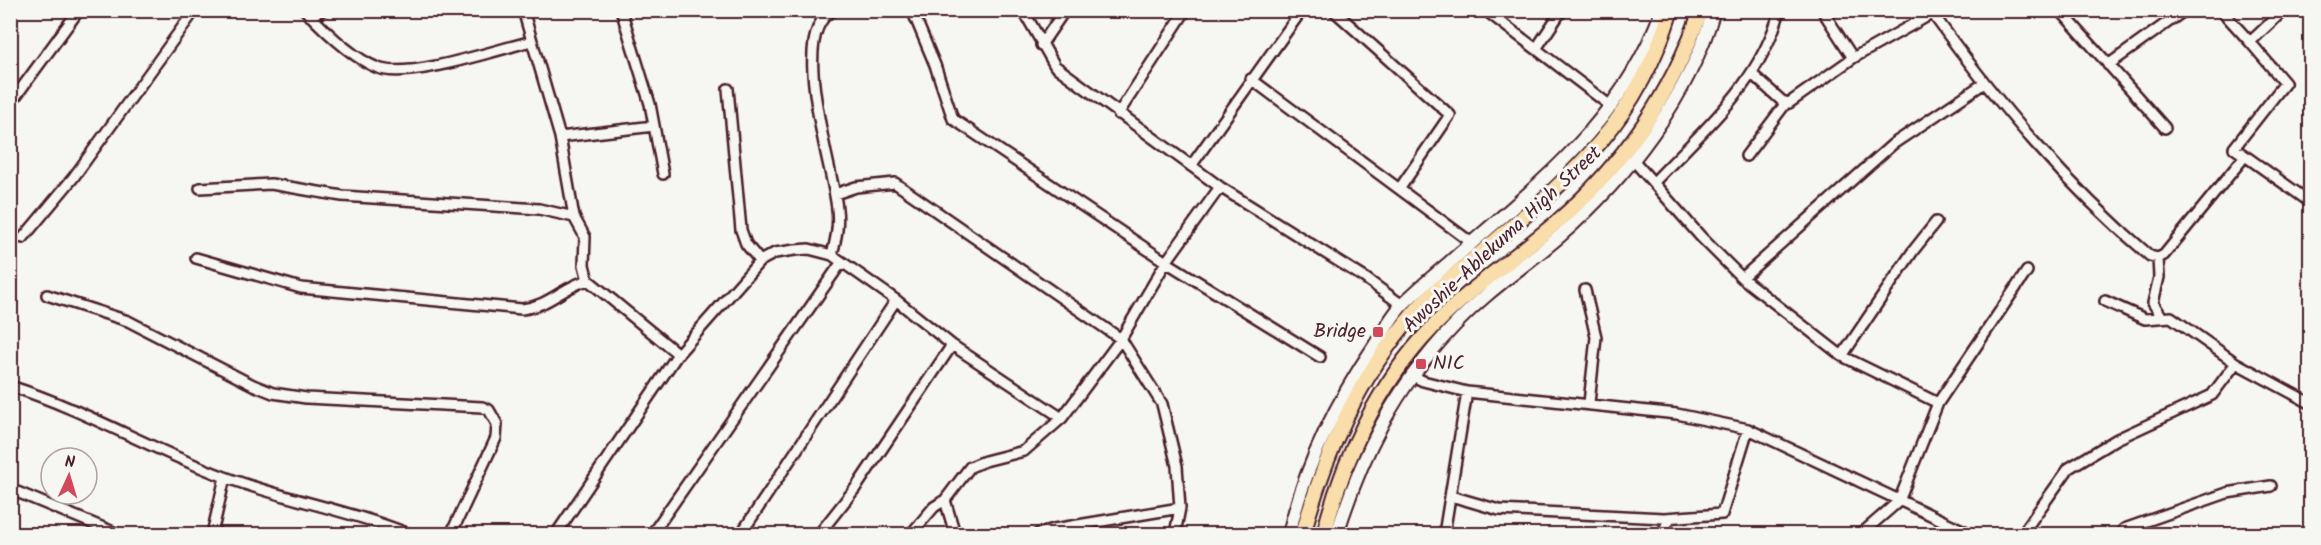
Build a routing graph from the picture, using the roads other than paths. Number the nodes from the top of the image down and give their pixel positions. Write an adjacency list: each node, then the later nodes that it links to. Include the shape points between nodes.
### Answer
1 (79, 10): 38 (street)
2 (195, 10): 57 (street, via 73,178)
3 (323, 10): 26 (street)
4 (523, 10): 27 (street)
5 (621, 10): 41 (street)
6 (835, 10): 53 (street, via 821,19 813,56 817,112)
7 (912, 10): 63 (street, via 951,118)
8 (1023, 10): 29 (street)
9 (1065, 10): 29 (street)
10 (1186, 10): 40 (street)
11 (1302, 10): 34 (street)
12 (1333, 10): 52 (street, via 1450,115)
13 (1485, 10): 30 (street)
14 (1562, 10): 30 (street)
15 (1662, 10): 39 (street, Awoshie-Ablekuma High Street, via 1637,68)
16 (1671, 10): 109 (main road, Awoshie-Ablekuma High Street, via 1642,85 1609,134 1560,186 1442,285 1414,313 1371,370 1330,450)
17 (1701, 10): 110 (main road, Awoshie-Ablekuma High Street, via 1671,82 1644,129 1606,175 1558,221 1466,295 1432,327 1399,369 1356,442)
18 (1714, 10): 46 (street, Awoshie-Ablekuma High Street, via 1688,73)
19 (1780, 10): 33 (street, via 1770,43)
20 (1822, 10): 31 (street)
21 (2060, 10): 32 (street)
22 (2185, 10): 32 (street)
23 (2221, 10): 28 (street)
24 (2284, 10): 28 (street)
25 (1935, 12): 31 (street); 35 (street)
26 (308, 13): 27 (street, via 329,35 377,68 388,71 422,68)
27 (532, 41): 43 (street)
28 (2250, 42): 45 (street, via 2285,83 2234,146)
29 (1041, 45): 40 (street, via 1055,66)
30 (1536, 49): 39 (street)
31 (1853, 58): 37 (street, via 1796,101)
32 (2108, 65): 42 (street)
33 (1752, 74): 37 (street); 49 (street, via 1733,101)
34 (1251, 79): 47 (street); 52 (street)
35 (1983, 84): 61 (street, via 2082,196 2150,256); 66 (street, via 1893,144)
36 (728, 89): 62 (street, via 741,230 746,244)
37 (1786, 103): 44 (street)
38 (10, 104)
39 (1612, 107): 58 (street, Awoshie-Ablekuma High Street, via 1543,182)
40 (1118, 114): 47 (street)
41 (654, 126): 43 (street); 48 (street)
42 (2165, 128)
43 (560, 137): 55 (street)
44 (1746, 156)
45 (2245, 156): 54 (street); 61 (street)
46 (1634, 161): 49 (street); 80 (street, Awoshie-Ablekuma High Street, via 1562,234 1454,325)
47 (1191, 166): 50 (street)
48 (663, 174)
49 (1654, 181): 66 (street)
50 (1220, 187): 63 (street); 72 (street)
51 (200, 188): 55 (street, via 271,184 342,195 539,209)
52 (1400, 188): 58 (street)
53 (835, 194): 59 (street, via 838,230); 74 (street, via 856,187 895,183)
54 (2310, 202)
55 (574, 218): 67 (street, via 586,243 584,265)
56 (1936, 222): 77 (street)
57 (23, 238)
58 (1472, 243): 72 (street, Awoshie-Ablekuma High Street)
59 (832, 255): 62 (street, via 795,250 775,253); 64 (street)
60 (196, 258): 67 (street, via 301,288 522,309 547,303)
61 (2158, 258): 73 (street, via 2159,277 2153,303)
62 (760, 261): 76 (street)
63 (1166, 262): 74 (street); 78 (street)
64 (841, 263): 70 (street); 102 (street)
65 (2027, 271): 84 (street)
66 (1742, 278): 77 (street)
67 (588, 279): 76 (street)
68 (1585, 290): 83 (street, via 1596,337)
69 (47, 295): 100 (street, via 128,321 273,393 489,410 497,424 496,438)
70 (896, 300): 75 (street); 96 (street)
71 (2105, 301): 73 (street, via 2145,319)
72 (1402, 305): 108 (street, Awoshie-Ablekuma High Street, via 1332,415 1310,462)
73 (2162, 317): 79 (street, via 2171,317)
74 (1121, 339): 86 (street); 94 (street, via 1162,404 1177,466)
75 (952, 345): 86 (street); 103 (street, via 857,486)
76 (678, 354): 101 (street)
77 (1842, 356): 84 (street)
78 (1320, 357)
79 (2236, 363): 85 (street); 116 (street, via 2212,395 2117,439 2069,468)
80 (1411, 375): 82 (street); 111 (street, Awoshie-Ablekuma High Street, via 1376,432)
81 (10, 386): 88 (street, via 117,427)
82 (1467, 392): 83 (street); 91 (street)
83 (1589, 403): 87 (street, via 1677,414)
84 (1938, 403): 93 (street)
85 (2310, 403)
86 (1062, 418): 92 (street, via 1024,451 970,468)
87 (1748, 429): 93 (street); 95 (street, via 1723,513)
88 (225, 477): 98 (street); 99 (street)
89 (2271, 486): 117 (street, via 2227,493 2124,529)
90 (10, 489): 97 (street)
91 (1451, 496): 95 (street, via 1498,510); 112 (street)
92 (945, 500): 104 (street); 105 (street)
93 (1899, 501): 114 (street); 115 (street)
94 (1180, 508): 106 (street); 107 (street)
95 (1670, 518): 113 (street)
96 (746, 532)
97 (118, 534)
98 (212, 534)
99 (409, 534)
100 (451, 534)
101 (556, 534)
102 (652, 534)
103 (819, 534)
104 (911, 534)
105 (955, 534)
106 (1038, 534)
107 (1175, 534)
108 (1289, 534)
109 (1303, 534)
110 (1324, 534)
111 (1337, 534)
112 (1444, 534)
113 (1662, 534)
114 (1861, 534)
115 (1971, 534)
116 (2022, 534)
117 (2120, 534)

